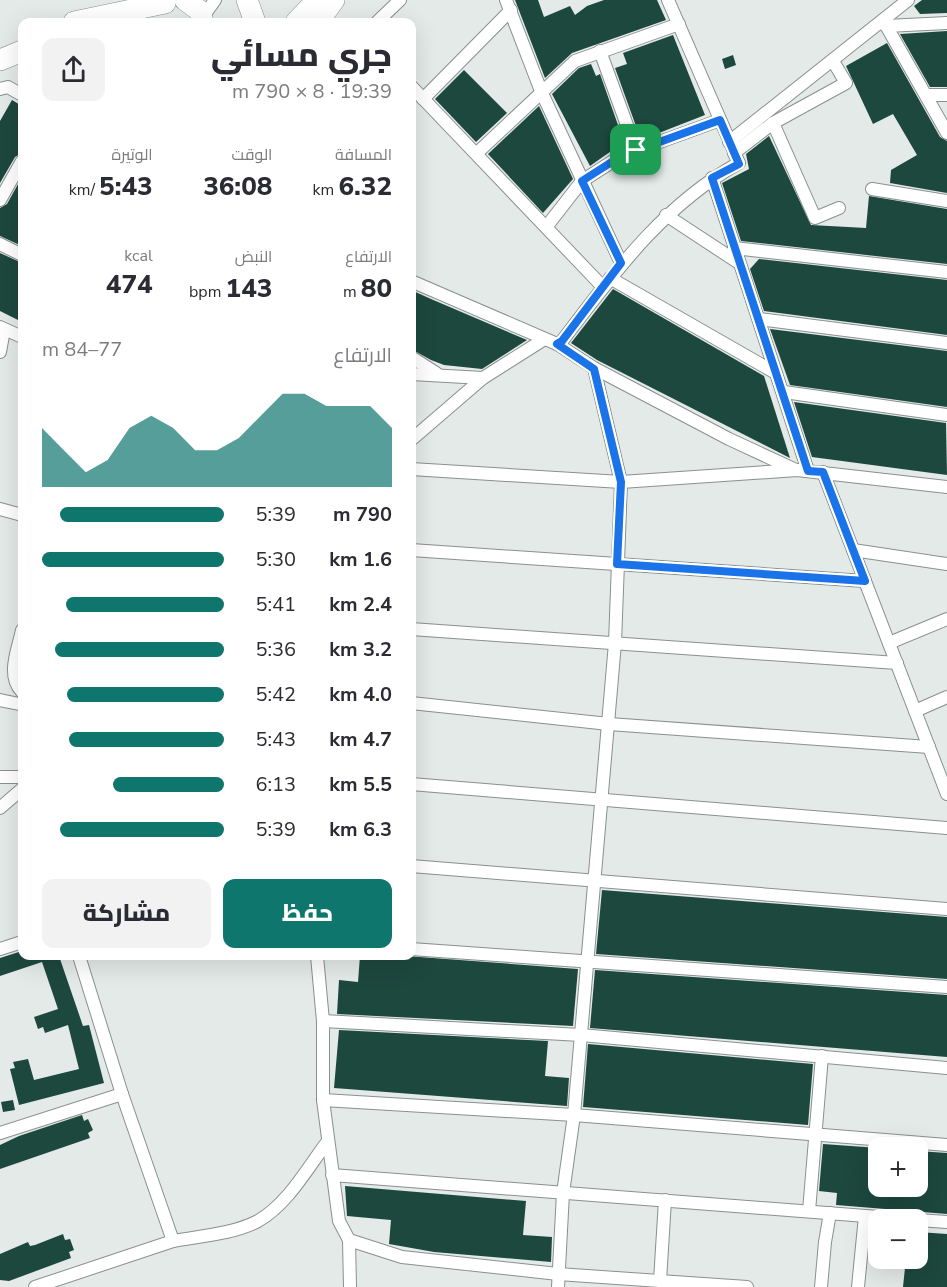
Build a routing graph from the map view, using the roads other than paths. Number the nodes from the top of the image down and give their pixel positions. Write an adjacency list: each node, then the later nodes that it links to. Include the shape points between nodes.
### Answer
1 (216, 0): 13 (street)
2 (247, 0): 14 (highway)
3 (317, 0): 15 (highway)
4 (334, 0): 16 (highway)
5 (400, 0): 17 (street)
6 (668, 0): 20 (street)
7 (909, 0): 18 (street)
8 (174, 1): 10 (highway); 11 (highway, via 159,8); 12 (highway, via 194,4)
9 (509, 5): 29 (street); 33 (street)
10 (93, 18)
11 (155, 18)
12 (202, 18)
13 (204, 18)
14 (254, 18)
15 (300, 18)
16 (321, 18)
17 (381, 18)
18 (885, 23): 19 (street); 26 (street); 31 (street)
19 (947, 23)
20 (679, 24): 23 (street); 34 (street)
21 (18, 37): 22 (highway)
22 (0, 44)
23 (600, 51): 29 (street, via 575,62); 38 (street)
24 (18, 53): 25 (highway)
25 (0, 60)
26 (833, 61): 35 (street, via 846,83); 37 (street)
27 (0, 89): 30 (street, via 8,87)
28 (416, 91): 33 (street)
29 (541, 91): 39 (street); 42 (street)
30 (18, 93)
31 (926, 95): 32 (street); 36 (street)
32 (947, 95)
33 (423, 99): 39 (street)
34 (720, 120): 37 (street); 38 (street)
35 (773, 123): 37 (street); 46 (street, via 815,218)
36 (947, 133)
37 (732, 148): 41 (street, via 739,164)
38 (636, 150): 42 (street)
39 (477, 153): 48 (street)
40 (18, 168): 44 (street)
41 (712, 178): 47 (street); 50 (street)
42 (582, 181): 48 (street); 53 (street)
43 (872, 189): 45 (street)
44 (0, 200)
45 (947, 201)
46 (839, 208)
47 (666, 215): 52 (street); 53 (street)
48 (548, 226): 55 (street)
49 (0, 244): 51 (street)
50 (734, 248): 52 (street); 54 (street)
51 (18, 253)
52 (739, 262): 57 (street)
53 (621, 263): 55 (street)
54 (947, 272)
55 (607, 282): 62 (street); 66 (street)
56 (416, 283): 60 (street)
57 (759, 319): 61 (street); 66 (street)
58 (2, 328): 59 (street); 63 (street)
59 (18, 335)
60 (543, 340): 62 (street); 69 (street)
61 (947, 343)
62 (557, 344): 65 (street)
63 (0, 352)
64 (416, 360): 67 (street)
65 (594, 369): 74 (street, via 729,439); 76 (street)
66 (774, 372): 70 (street)
67 (436, 373): 68 (street); 69 (street)
68 (416, 374)
69 (483, 378): 72 (street)
70 (784, 392): 71 (street); 74 (street)
71 (947, 415)
72 (416, 434)
73 (416, 470): 76 (street)
74 (802, 471): 75 (street); 76 (street)
75 (823, 472): 77 (street); 81 (street)
76 (621, 482): 82 (street)
77 (947, 487)
78 (0, 509): 79 (street)
79 (18, 514)
80 (416, 550): 82 (street)
81 (853, 550): 83 (street); 84 (street)
82 (617, 564): 84 (street); 87 (street)
83 (947, 564)
84 (865, 581): 88 (street)
85 (947, 619): 88 (street)
86 (416, 629): 87 (street)
87 (615, 643): 90 (street); 97 (street)
88 (889, 643): 90 (street)
89 (18, 651): 91 (street, via 14,672)
90 (897, 663): 96 (street)
91 (18, 687)
92 (947, 697): 96 (street)
93 (0, 700): 94 (street)
94 (18, 704)
95 (416, 704): 97 (street)
96 (915, 711): 98 (street)
97 (609, 724): 98 (street); 105 (street)
98 (929, 747): 99 (street)
99 (944, 776): 104 (street)
100 (0, 777): 101 (street)
101 (18, 777)
102 (416, 784): 105 (street)
103 (18, 792): 106 (street)
104 (947, 794)
105 (599, 800): 107 (street); 109 (street)
106 (0, 808)
107 (947, 828)
108 (416, 866): 109 (street)
109 (595, 880): 110 (street); 116 (street)
110 (947, 909)
111 (18, 943): 112 (street)
112 (0, 949)
113 (416, 950): 116 (street)
114 (80, 960): 122 (street)
115 (317, 960): 118 (street)
116 (586, 960): 117 (street); 119 (street)
117 (947, 987)
118 (323, 1021): 119 (street); 123 (street)
119 (581, 1035): 120 (street); 124 (street)
120 (822, 1056): 121 (street); 126 (street)
121 (947, 1068)
122 (122, 1094): 125 (street); 139 (street)
123 (323, 1100): 124 (street); 127 (street)
124 (574, 1115): 126 (street); 130 (street)
125 (0, 1133)
126 (815, 1134): 128 (street); 132 (street)
127 (328, 1141): 129 (street); 139 (street, via 282,1202 258,1221 230,1231)
128 (947, 1145)
129 (332, 1175): 130 (street); 138 (street, via 339,1221)
130 (563, 1193): 131 (street); 140 (street)
131 (665, 1200): 132 (street); 141 (street)
132 (809, 1211): 133 (street)
133 (830, 1213): 134 (street); 146 (street)
134 (865, 1216): 135 (street); 147 (street)
135 (868, 1216)
136 (928, 1221): 137 (street)
137 (947, 1222)
138 (349, 1240): 140 (street, via 402,1257); 143 (street)
139 (173, 1241): 142 (street)
140 (558, 1274): 141 (street); 144 (street)
141 (660, 1281): 145 (street)
142 (35, 1287)
143 (350, 1287)
144 (558, 1287)
145 (747, 1287)
146 (821, 1287)
147 (858, 1287)

